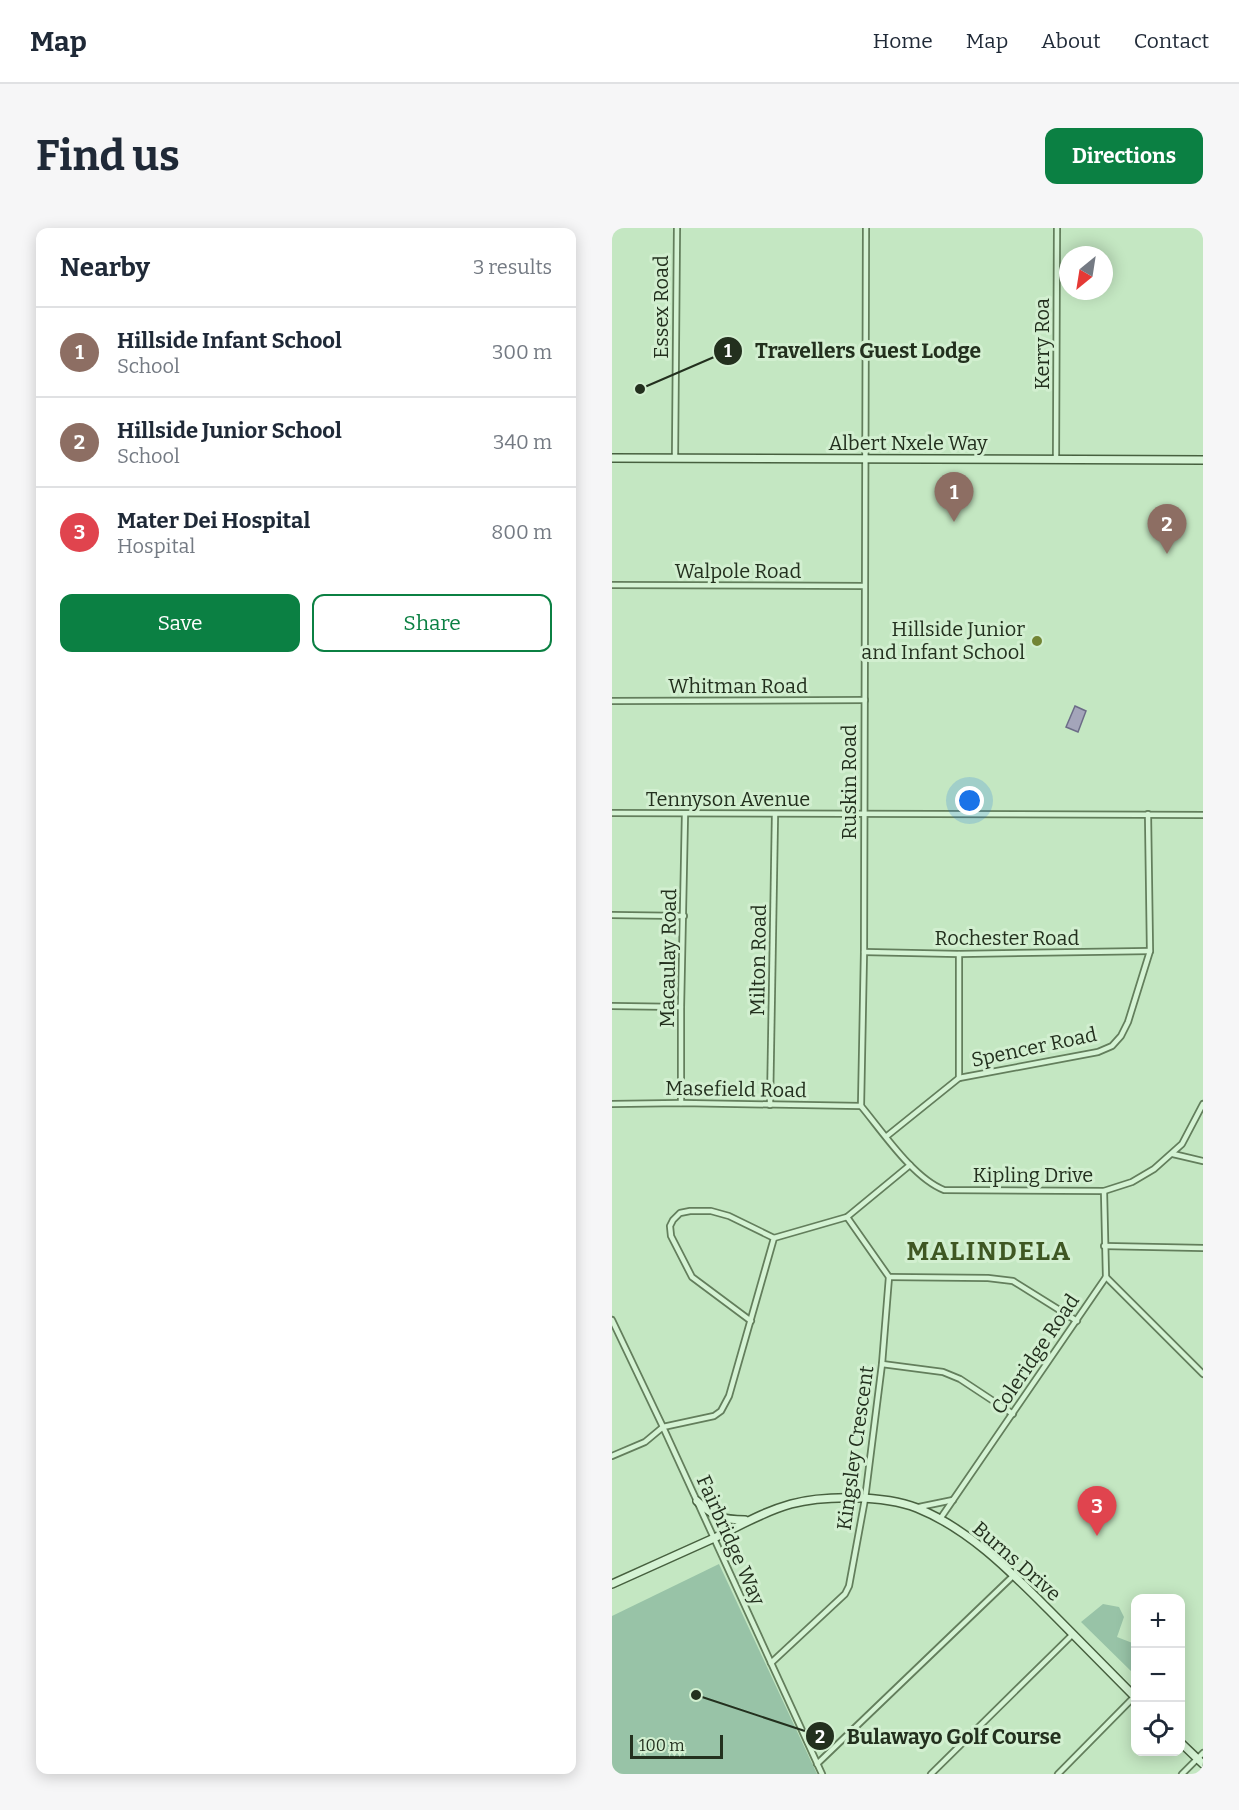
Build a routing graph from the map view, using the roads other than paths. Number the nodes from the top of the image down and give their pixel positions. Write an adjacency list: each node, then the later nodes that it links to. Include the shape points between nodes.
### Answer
1 (677, 228): 5 (street, Essex Road)
2 (866, 228): 6 (street, Ruskin Road)
3 (1057, 228): 7 (street, Kerry Roa)
4 (612, 458): 5 (main road, Albert Nxele Way)
5 (675, 458): 6 (main road, Albert Nxele Way)
6 (866, 459): 7 (main road, Albert Nxele Way); 10 (street, Ruskin Road)
7 (1056, 460): 8 (main road, Albert Nxele Way)
8 (1203, 460)
9 (612, 585): 10 (street, Walpole Road)
10 (864, 586): 11 (street, Ruskin Road)
11 (865, 700): 12 (street, Whitman Road); 17 (street, Ruskin Road)
12 (612, 701)
13 (612, 813): 14 (street, Tennyson Avenue)
14 (685, 814): 16 (street, Tennyson Avenue); 20 (street, Macaulay Road)
15 (1148, 814): 17 (street, Tennyson Avenue); 18 (street, Tennyson Avenue); 21 (street, Spencer Road)
16 (775, 815): 17 (street, Tennyson Avenue); 30 (street, Milton Road)
17 (864, 815): 22 (street, Ruskin Road)
18 (1203, 815)
19 (612, 915): 20 (street)
20 (684, 916): 25 (street, Macaulay Road)
21 (1150, 951): 23 (street, Rochester Road); 26 (street, Spencer Road, via 1128,1022 1112,1046 1098,1052)
22 (864, 952): 23 (street, Rochester Road); 31 (street, Ruskin Road)
23 (959, 954): 26 (street)
24 (612, 1006): 25 (street)
25 (681, 1007): 27 (street, Macaulay Road)
26 (959, 1078): 32 (street, Spencer Road)
27 (681, 1102): 28 (street, Masefield Road); 30 (street, Masefield Road)
28 (612, 1104)
29 (1203, 1104): 33 (street, Kipling Drive)
30 (770, 1105): 31 (street, Masefield Road)
31 (861, 1106): 32 (street, Kipling Drive)
32 (887, 1136): 35 (street, Kipling Drive)
33 (1173, 1154): 34 (street); 36 (street, Kipling Drive, via 1132,1182)
34 (1203, 1161)
35 (910, 1165): 36 (street, Kipling Drive, via 936,1186 949,1190); 37 (street)
36 (1104, 1191): 39 (street)
37 (847, 1217): 38 (street); 41 (street)
38 (774, 1238): 44 (street); 44 (street, via 711,1211 680,1213 670,1226 671,1236 692,1277)
39 (1104, 1246): 40 (street); 42 (street)
40 (1203, 1248)
41 (889, 1277): 45 (street, via 1013,1281); 46 (street, Kingsley Crescent)
42 (1106, 1277): 45 (street, Coleridge Road); 47 (street)
43 (612, 1320): 49 (street, Fairbridge Way)
44 (751, 1321): 49 (street, via 721,1411)
45 (1077, 1321): 48 (street, Coleridge Road)
46 (882, 1364): 48 (street, via 943,1372); 51 (street, Kingsley Crescent)
47 (1203, 1374)
48 (1013, 1414): 52 (street, Coleridge Road)
49 (663, 1427): 50 (street, via 645,1442); 53 (street, Fairbridge Way)
50 (612, 1456)
51 (865, 1499): 54 (main road, Burns Drive); 55 (main road, Burns Drive, via 819,1499); 61 (street, Kingsley Crescent, via 845,1594)
52 (953, 1500): 54 (street); 56 (street, Coleridge Road)
53 (697, 1501): 55 (main road, via 720,1518); 57 (street, Fairbridge Way)
54 (916, 1508): 56 (main road, Burns Drive)
55 (748, 1520): 57 (main road, Burns Drive)
56 (940, 1520): 58 (main road, Burns Drive)
57 (714, 1538): 59 (main road, Burns Drive); 61 (street, Fairbridge Way)
58 (1014, 1575): 60 (main road, Burns Drive); 66 (street)
59 (612, 1584)
60 (1073, 1634): 62 (main road, Burns Drive); 68 (street)
61 (771, 1664): 66 (street, Fairbridge Way)
62 (1131, 1693)
63 (1131, 1701): 69 (street)
64 (1185, 1746): 65 (main road)
65 (1201, 1758): 70 (street)
66 (817, 1764): 67 (street, Fairbridge Way)
67 (822, 1774)
68 (932, 1774)
69 (1058, 1774)
70 (1182, 1774)

